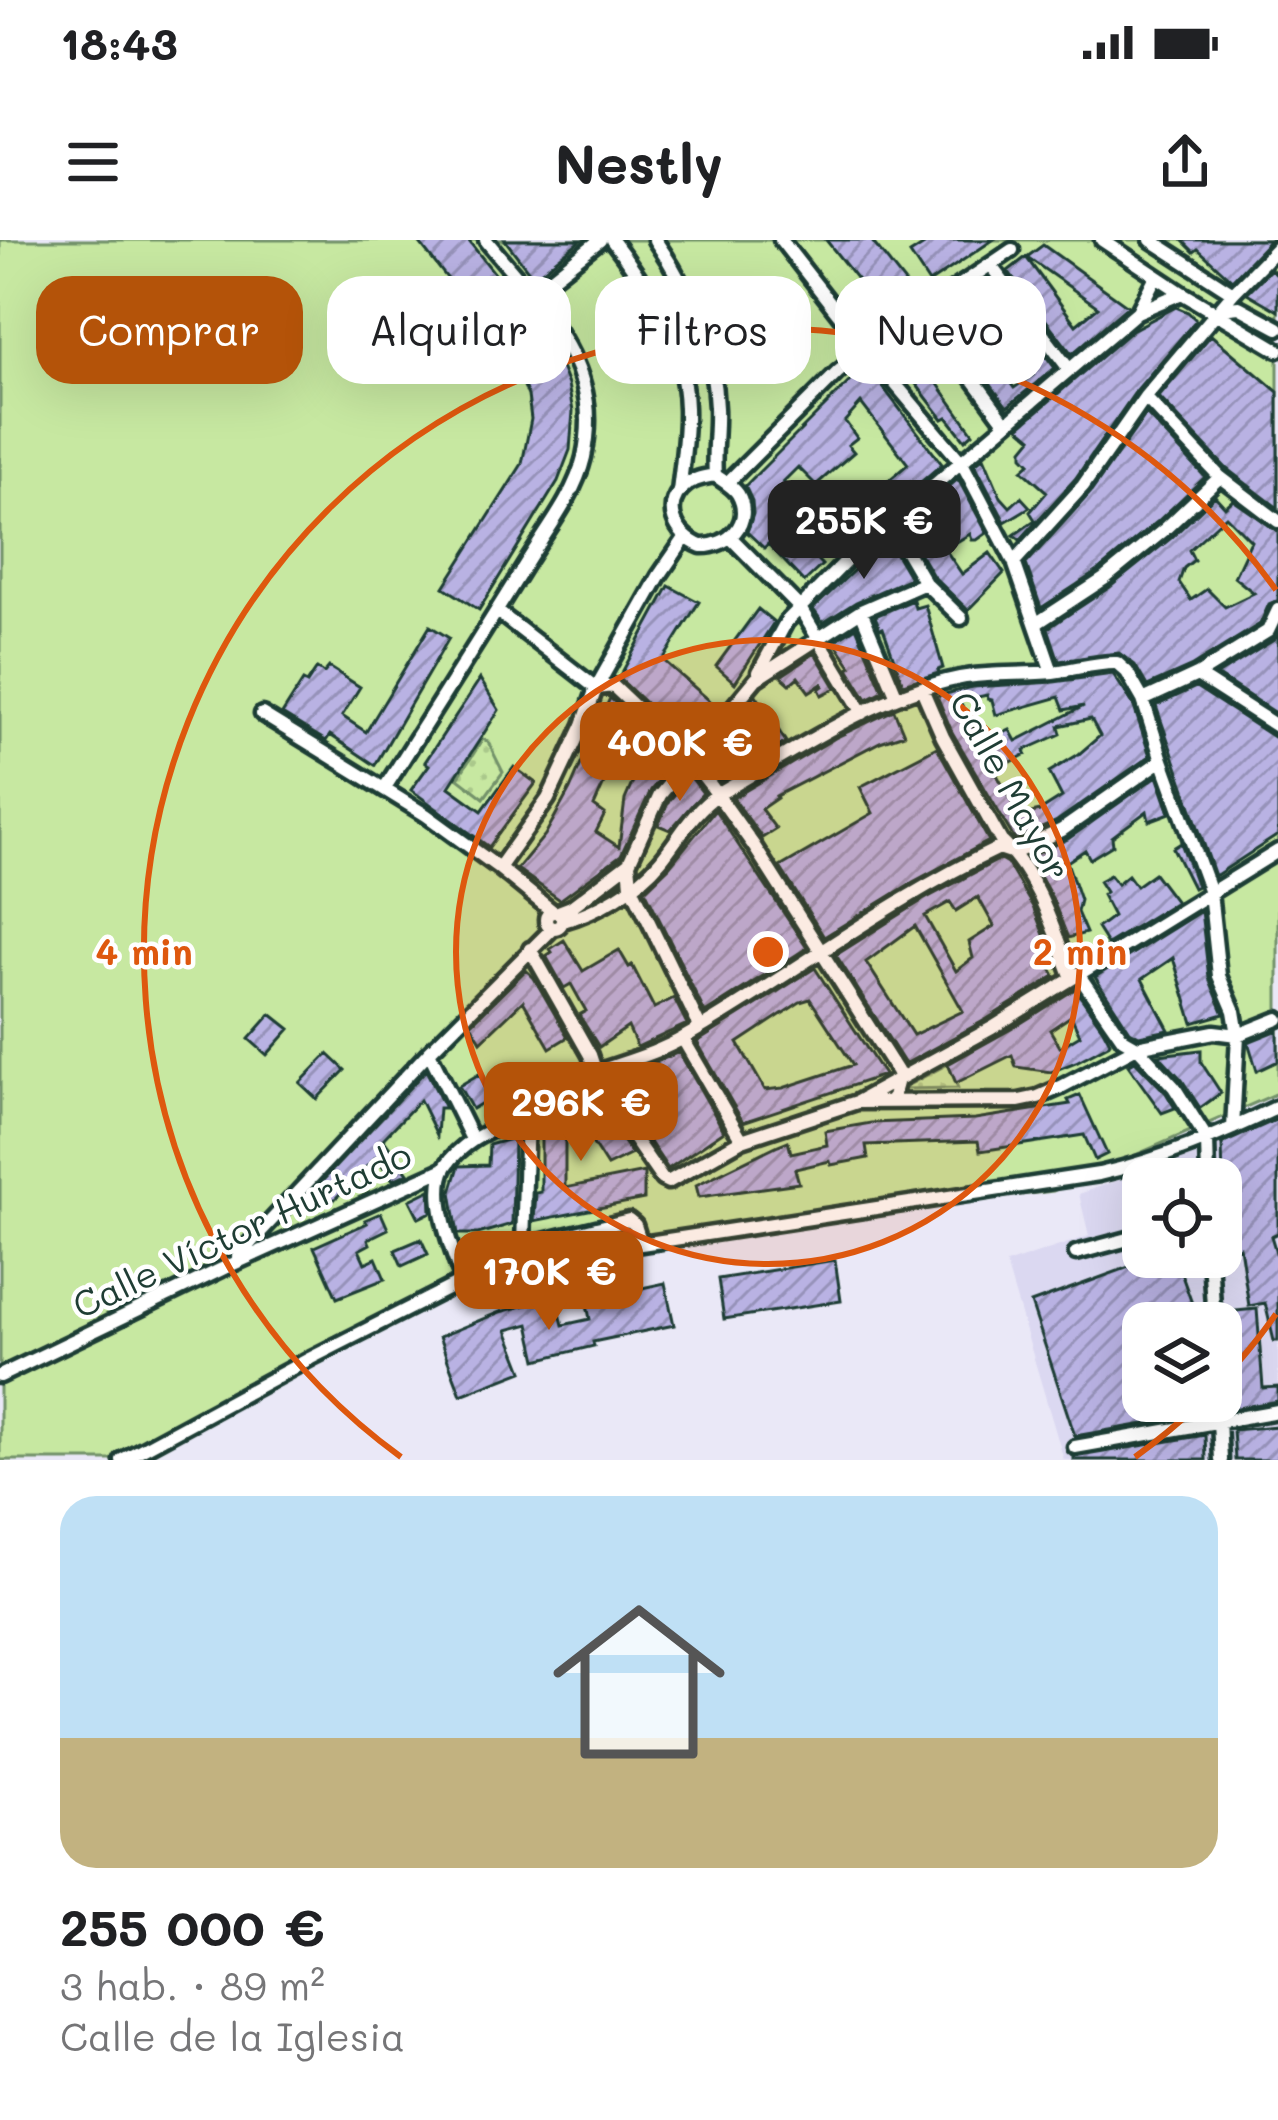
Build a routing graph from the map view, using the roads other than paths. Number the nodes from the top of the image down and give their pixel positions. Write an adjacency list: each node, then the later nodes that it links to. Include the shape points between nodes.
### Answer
1 (486, 240): 11 (street)
2 (600, 240): 12 (street)
3 (611, 240): 32 (street, via 646,285 676,347 686,410)
4 (655, 240): 31 (street, via 706,337)
5 (781, 240): 17 (street)
6 (1102, 240): 14 (street)
7 (1153, 240): 16 (street)
8 (1278, 247): 16 (street)
9 (1012, 250): 10 (street)
10 (991, 266): 13 (street); 23 (street)
11 (515, 276)
12 (554, 276)
13 (975, 276)
14 (1156, 276): 15 (street); 19 (street)
15 (1182, 293): 18 (street); 19 (street)
16 (1233, 293): 18 (street)
17 (835, 309)
18 (1218, 311): 20 (street, via 1239,307); 21 (street); 27 (street)
19 (1137, 312): 23 (street)
20 (1278, 328)
21 (1278, 350)
22 (571, 352): 42 (street, via 589,420 583,460)
23 (1069, 369): 28 (street)
24 (835, 375): 31 (street)
25 (895, 384): 29 (street)
26 (977, 384): 28 (street)
27 (1145, 397): 30 (street); 37 (street, via 1083,486)
28 (1005, 422): 29 (street)
29 (962, 464): 34 (street); 37 (street)
30 (1220, 477): 33 (street); 44 (street, via 1105,579)
31 (721, 479): 32 (street, via 693,480); 36 (street, via 742,509)
32 (679, 492): 35 (street, via 673,518)
33 (1278, 521)
34 (890, 523): 38 (street); 39 (street)
35 (685, 538): 36 (street, via 709,547); 49 (street)
36 (731, 538): 39 (street)
37 (1014, 562): 44 (street)
38 (925, 583): 41 (street); 43 (street)
39 (800, 608): 45 (street); 48 (street)
40 (1278, 610): 47 (street, via 1268,631)
41 (861, 611): 45 (street); 51 (street)
42 (498, 612): 49 (street); 58 (street)
43 (961, 618)
44 (1037, 623): 46 (street)
45 (819, 638): 48 (street); 53 (street)
46 (1052, 672): 50 (street, via 983,674); 52 (street, via 1118,663)
47 (1198, 675): 52 (street); 55 (street)
48 (756, 679): 56 (street)
49 (596, 688): 56 (street, via 613,686); 63 (street, via 548,800)
50 (922, 689): 51 (street); 61 (street, Calle Mayor)
51 (898, 697): 53 (street)
52 (1143, 700): 57 (street)
53 (863, 713): 59 (street)
54 (262, 714): 58 (street)
55 (1278, 727)
56 (691, 759): 59 (street); 62 (street, via 660,795)
57 (1162, 760): 61 (street, via 1062,830); 65 (street)
58 (384, 788): 63 (street)
59 (717, 795): 64 (street); 68 (street)
60 (1278, 851): 65 (street)
61 (1014, 853): 68 (street, via 999,848 952,870); 69 (street, Calle Mayor, via 1070,973)
62 (628, 863): 64 (street); 66 (street)
63 (499, 868): 66 (street)
64 (631, 885): 66 (street, via 588,913); 71 (street)
65 (1210, 892): 69 (street); 72 (street, via 1219,976)
66 (556, 918): 67 (street)
67 (530, 949): 75 (street); 76 (street)
68 (822, 951): 71 (street); 77 (street)
69 (1078, 974): 74 (street, Calle Mayor); 77 (street)
70 (1278, 1019): 72 (street)
71 (700, 1027): 73 (street)
72 (1238, 1035): 74 (street); 82 (street)
73 (683, 1039): 76 (street); 85 (street)
74 (1137, 1047): 78 (street, via 1038,1097); 84 (street, Calle Mayor)
75 (429, 1052): 83 (street); 88 (street)
76 (596, 1072): 81 (street); 85 (street, via 603,1094 668,1182)
77 (899, 1076): 78 (street); 79 (street)
78 (892, 1101): 79 (street)
79 (856, 1102): 85 (street)
80 (1278, 1107): 82 (street)
81 (527, 1113): 83 (street); 92 (street)
82 (1233, 1128): 84 (street)
83 (472, 1139): 87 (street)
84 (1208, 1139): 86 (street); 91 (street, via 1099,1174)
85 (742, 1140)
86 (1208, 1158)
87 (444, 1169): 89 (street, Calle Víctor Hurtado); 94 (street, via 443,1221)
88 (273, 1219): 89 (street); 95 (street)
89 (290, 1239): 95 (street, Calle Víctor Hurtado)
90 (1122, 1241): 93 (street)
91 (641, 1244): 92 (street, via 629,1220); 96 (street)
92 (523, 1246): 94 (street)
93 (1076, 1253)
94 (456, 1261): 96 (street)
95 (222, 1268): 97 (street, Calle Víctor Hurtado)
96 (463, 1281): 102 (street)
97 (0, 1376)
98 (1278, 1412): 99 (street)
99 (1242, 1418)
100 (1219, 1422): 101 (street); 103 (street)
101 (1075, 1447)
102 (122, 1460)
103 (1221, 1460)

